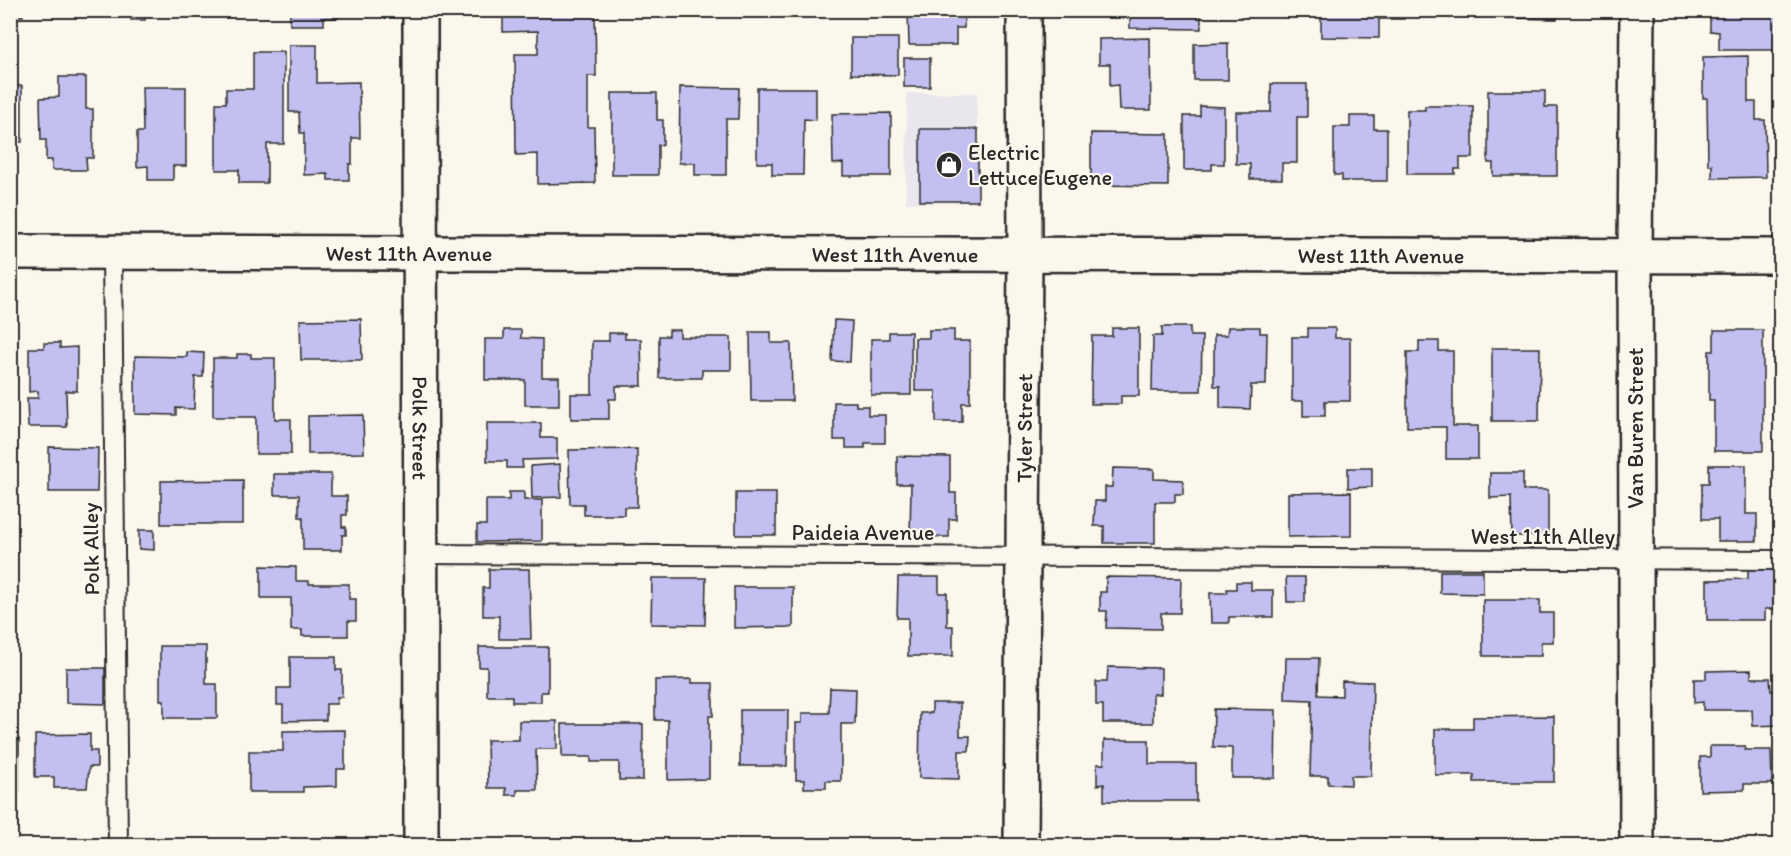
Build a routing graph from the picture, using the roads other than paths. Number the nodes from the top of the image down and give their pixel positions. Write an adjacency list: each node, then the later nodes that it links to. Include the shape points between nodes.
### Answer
1 (420, 10): 6 (street, Polk Street)
2 (1024, 10): 7 (street, Tyler Street)
3 (1637, 10): 8 (street, Van Buren Street)
4 (10, 252): 5 (street, West 11th Avenue)
5 (112, 253): 6 (street, West 11th Avenue); 15 (lane, Polk Alley)
6 (420, 253): 7 (street, West 11th Avenue); 10 (street, Polk Street)
7 (1025, 254): 8 (street, West 11th Avenue); 11 (street, Tyler Street)
8 (1635, 255): 9 (street, West 11th Avenue); 13 (street, Van Buren Street)
9 (1780, 256)
10 (420, 554): 11 (lane, Paideia Avenue); 16 (street, Polk Street)
11 (1023, 556): 12 (lane, Paideia Avenue); 17 (street, Tyler Street)
12 (1305, 560): 13 (lane, West 11th Alley)
13 (1636, 560): 14 (lane, West 11th Alley); 18 (street, Van Buren Street)
14 (1780, 560)
15 (118, 846)
16 (421, 846)
17 (1021, 846)
18 (1637, 846)

